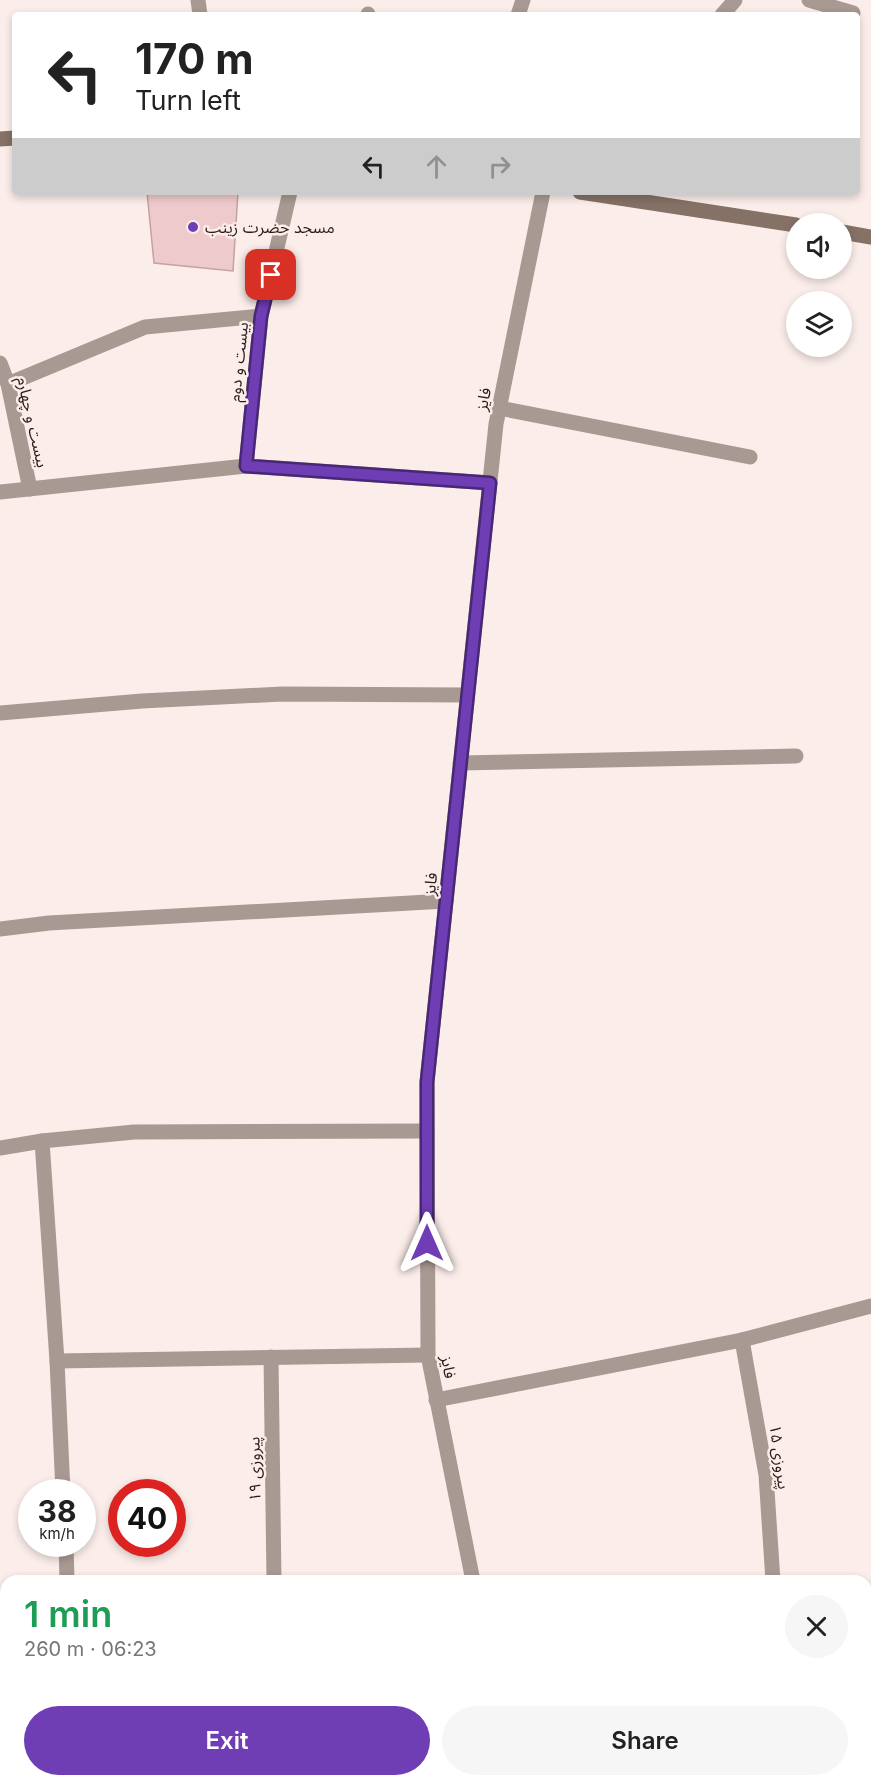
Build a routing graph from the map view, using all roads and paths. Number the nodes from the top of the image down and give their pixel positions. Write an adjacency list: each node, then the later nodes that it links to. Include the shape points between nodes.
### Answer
1 (735, 0): 3 (street)
2 (809, 0): 4 (street)
3 (725, 12)
4 (848, 12)
5 (289, 195): 11 (street, بیست و دوم)
6 (542, 195): 14 (street, فایز)
7 (601, 195): 8 (main road)
8 (786, 223)
9 (852, 234): 10 (main road)
10 (871, 237)
11 (261, 316): 13 (street, via 145,327); 16 (street, بیست و دوم)
12 (0, 363): 13 (street, بیست و چهارم)
13 (8, 384): 18 (street, بیست و چهارم)
14 (500, 408): 15 (street); 17 (street, فایز)
15 (750, 457)
16 (246, 466): 17 (street); 18 (street)
17 (490, 483): 20 (street, فایز)
18 (30, 489): 19 (street)
19 (0, 492)
20 (467, 695): 21 (street, via 271,694); 23 (street, فایز)
21 (0, 713)
22 (796, 756): 23 (street)
23 (460, 763): 24 (street, فایز)
24 (446, 901): 25 (street); 26 (street, فایز, via 427,1082)
25 (0, 929)
26 (427, 1131): 27 (street, via 134,1132); 31 (street, فایز)
27 (42, 1141): 28 (street); 33 (street)
28 (0, 1148)
29 (871, 1306): 30 (street)
30 (742, 1340): 34 (street); 40 (street, پیروزی ۱۵, via 766,1474)
31 (428, 1355): 32 (street); 34 (street, فایز)
32 (271, 1357): 33 (street); 38 (street, پیروزی ۱۹)
33 (57, 1361): 35 (street)
34 (436, 1400): 39 (street, فایز)
35 (62, 1479)
36 (67, 1557): 37 (street)
37 (68, 1575)
38 (274, 1575)
39 (472, 1575)
40 (773, 1575)

